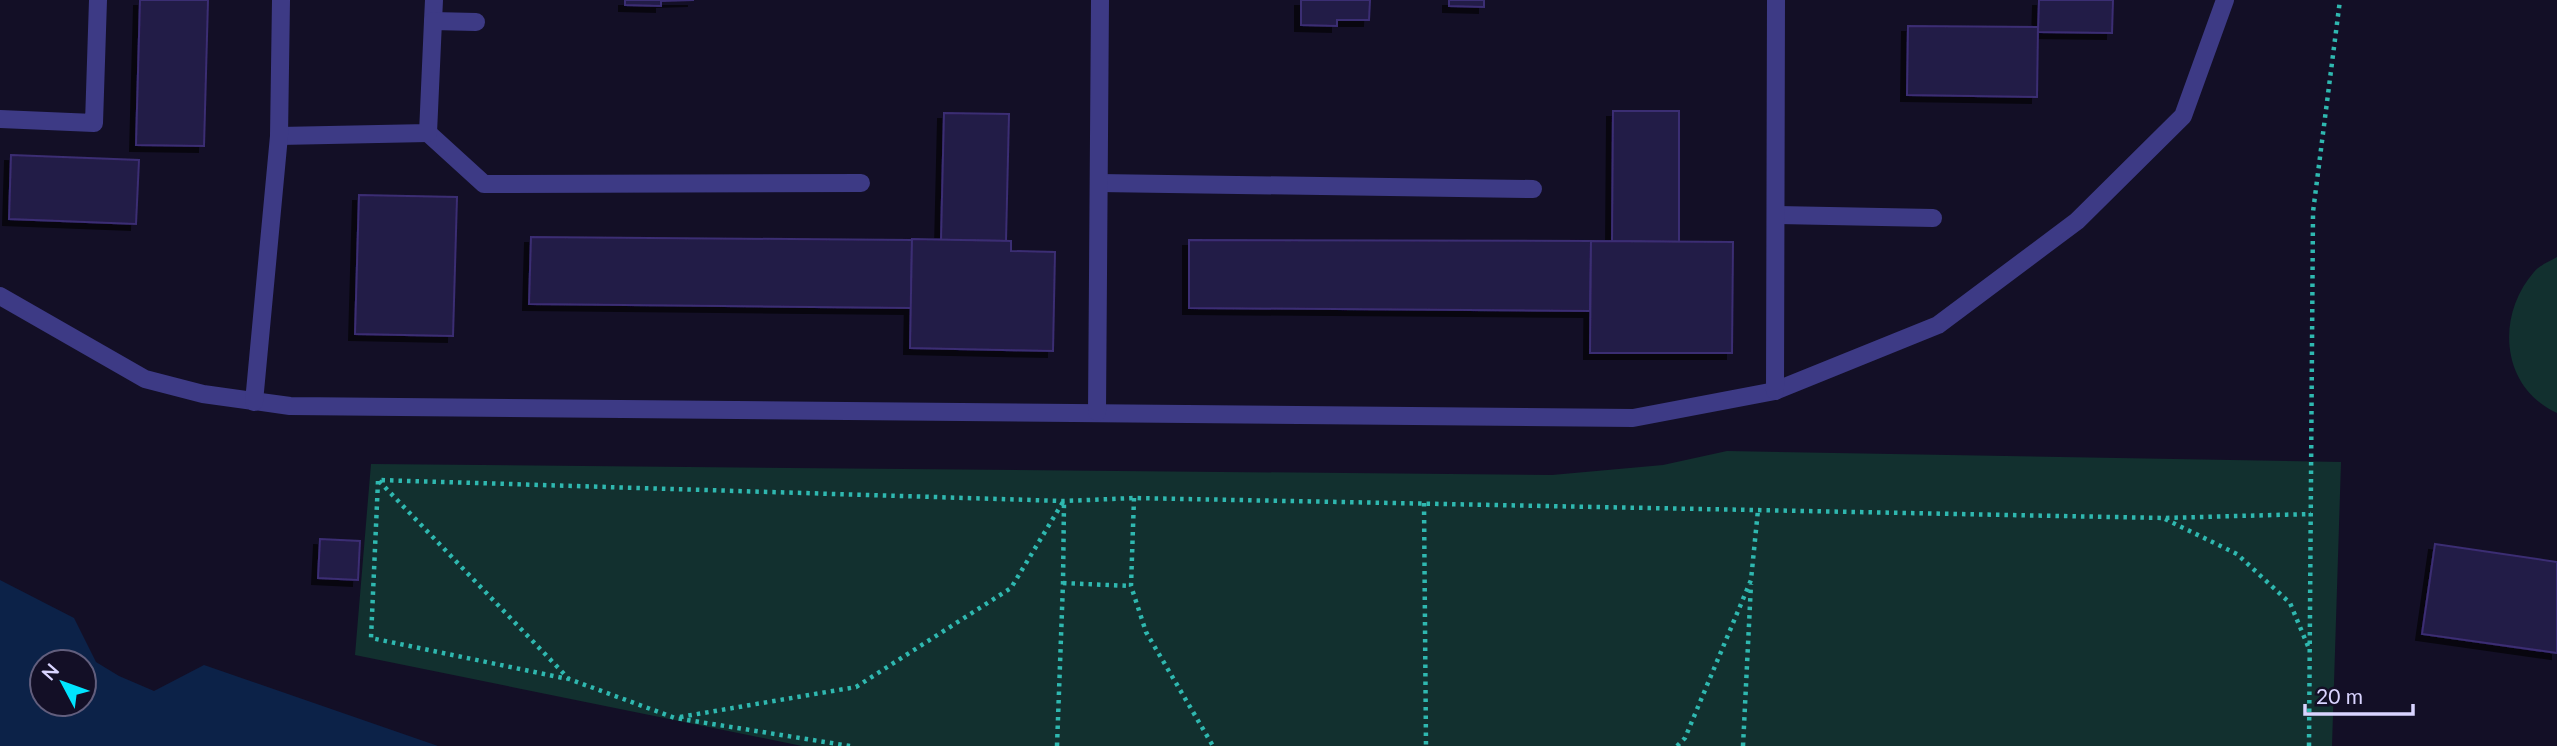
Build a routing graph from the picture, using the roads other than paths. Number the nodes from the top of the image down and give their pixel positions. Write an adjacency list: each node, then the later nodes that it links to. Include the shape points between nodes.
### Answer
1 (98, 0): 9 (street, via 94,123)
2 (281, 0): 11 (street)
3 (434, 0): 7 (street)
4 (1100, 0): 13 (street)
5 (1776, 0): 15 (street)
6 (2225, 0): 18 (street, via 2183,116 2077,221 1938,326)
7 (433, 21): 8 (street); 10 (street)
8 (476, 22)
9 (0, 119)
10 (428, 133): 11 (street); 12 (street, via 484,184)
11 (279, 136): 19 (street)
12 (861, 183)
13 (1099, 183): 14 (street); 20 (street)
14 (1533, 188)
15 (1776, 215): 16 (street); 18 (street)
16 (1933, 218)
17 (0, 296): 19 (street, via 145,379)
18 (1775, 391): 20 (street, via 1633,418)
19 (254, 402): 20 (street)
20 (1097, 412)

